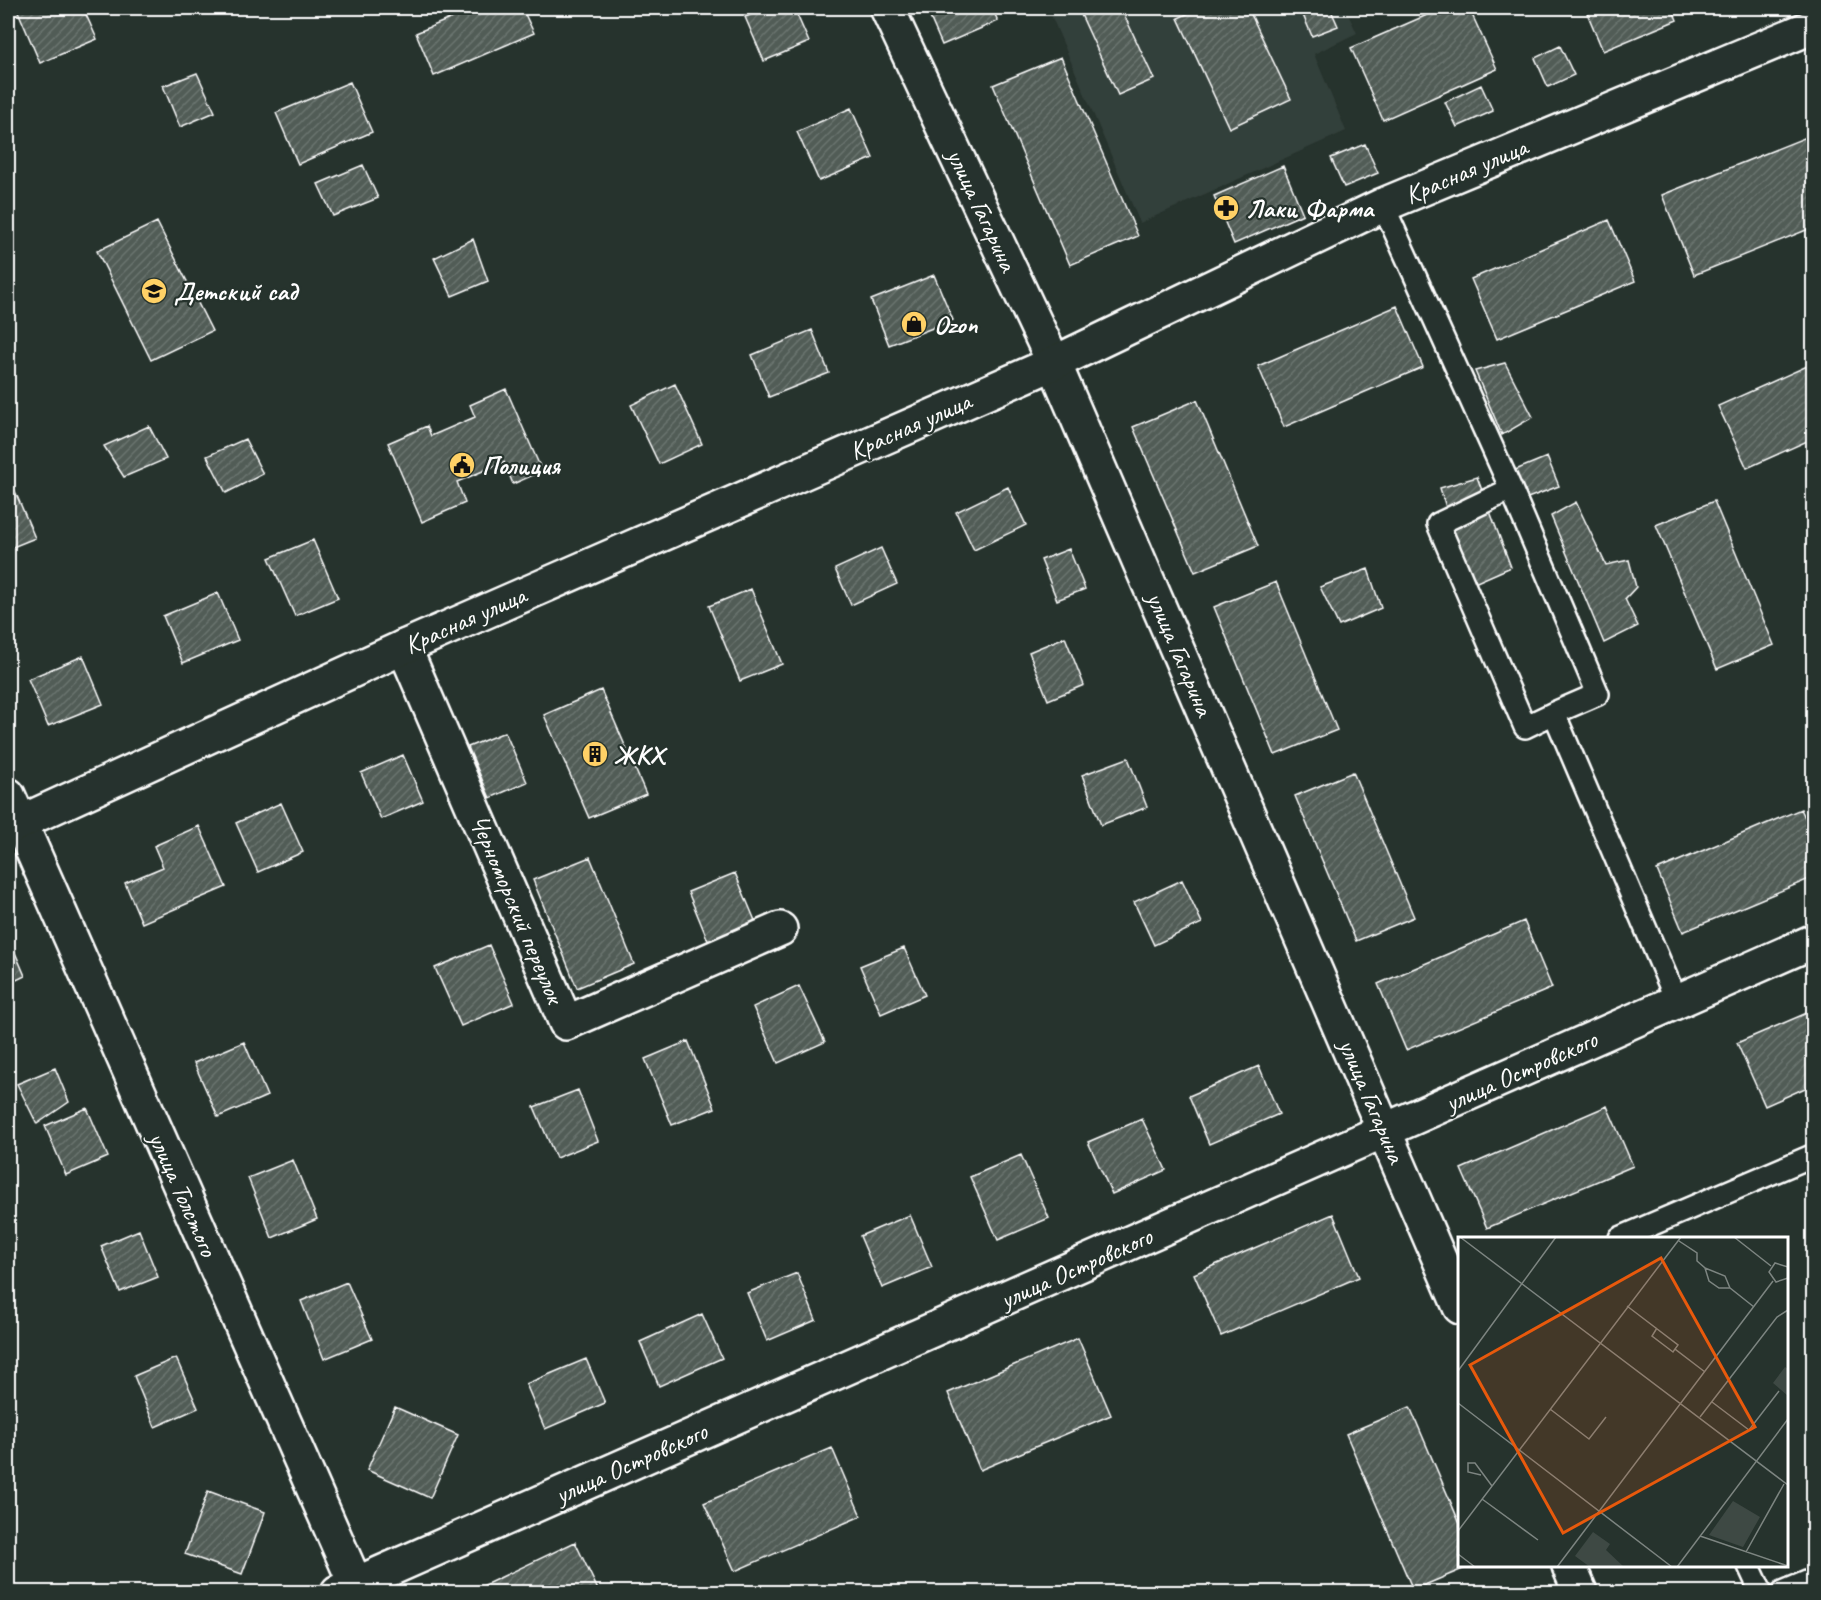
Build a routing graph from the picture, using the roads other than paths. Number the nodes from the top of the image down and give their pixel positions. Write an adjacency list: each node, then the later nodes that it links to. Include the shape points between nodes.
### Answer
1 (887, 8): 4 (street, улица Гагарина)
2 (1814, 26): 3 (street, Красная улица)
3 (1383, 206): 4 (street, Красная улица); 5 (lane)
4 (1054, 363): 6 (street, Красная улица); 12 (street, улица Гагарина)
5 (1511, 489): 7 (lane, via 1598,694); 7 (lane, via 1438,524 1525,727)
6 (404, 647): 8 (street, Красная улица); 9 (street, Черноморский переулок, via 566,1023)
7 (1554, 713): 11 (lane)
8 (11, 815): 19 (street, улица Толстого)
9 (780, 929)
10 (1814, 941): 11 (street, улица Островского)
11 (1677, 1002): 12 (street, улица Островского)
12 (1385, 1131): 15 (street, улица Гагарина); 19 (street, улица Островского)
13 (1814, 1155): 14 (lane)
14 (1625, 1237)
15 (1458, 1302)
16 (1569, 1567): 20 (street)
17 (1749, 1567): 21 (lane)
18 (1814, 1579): 22 (lane)
19 (351, 1590)
20 (1581, 1593)
21 (1761, 1593)
22 (1783, 1593)

